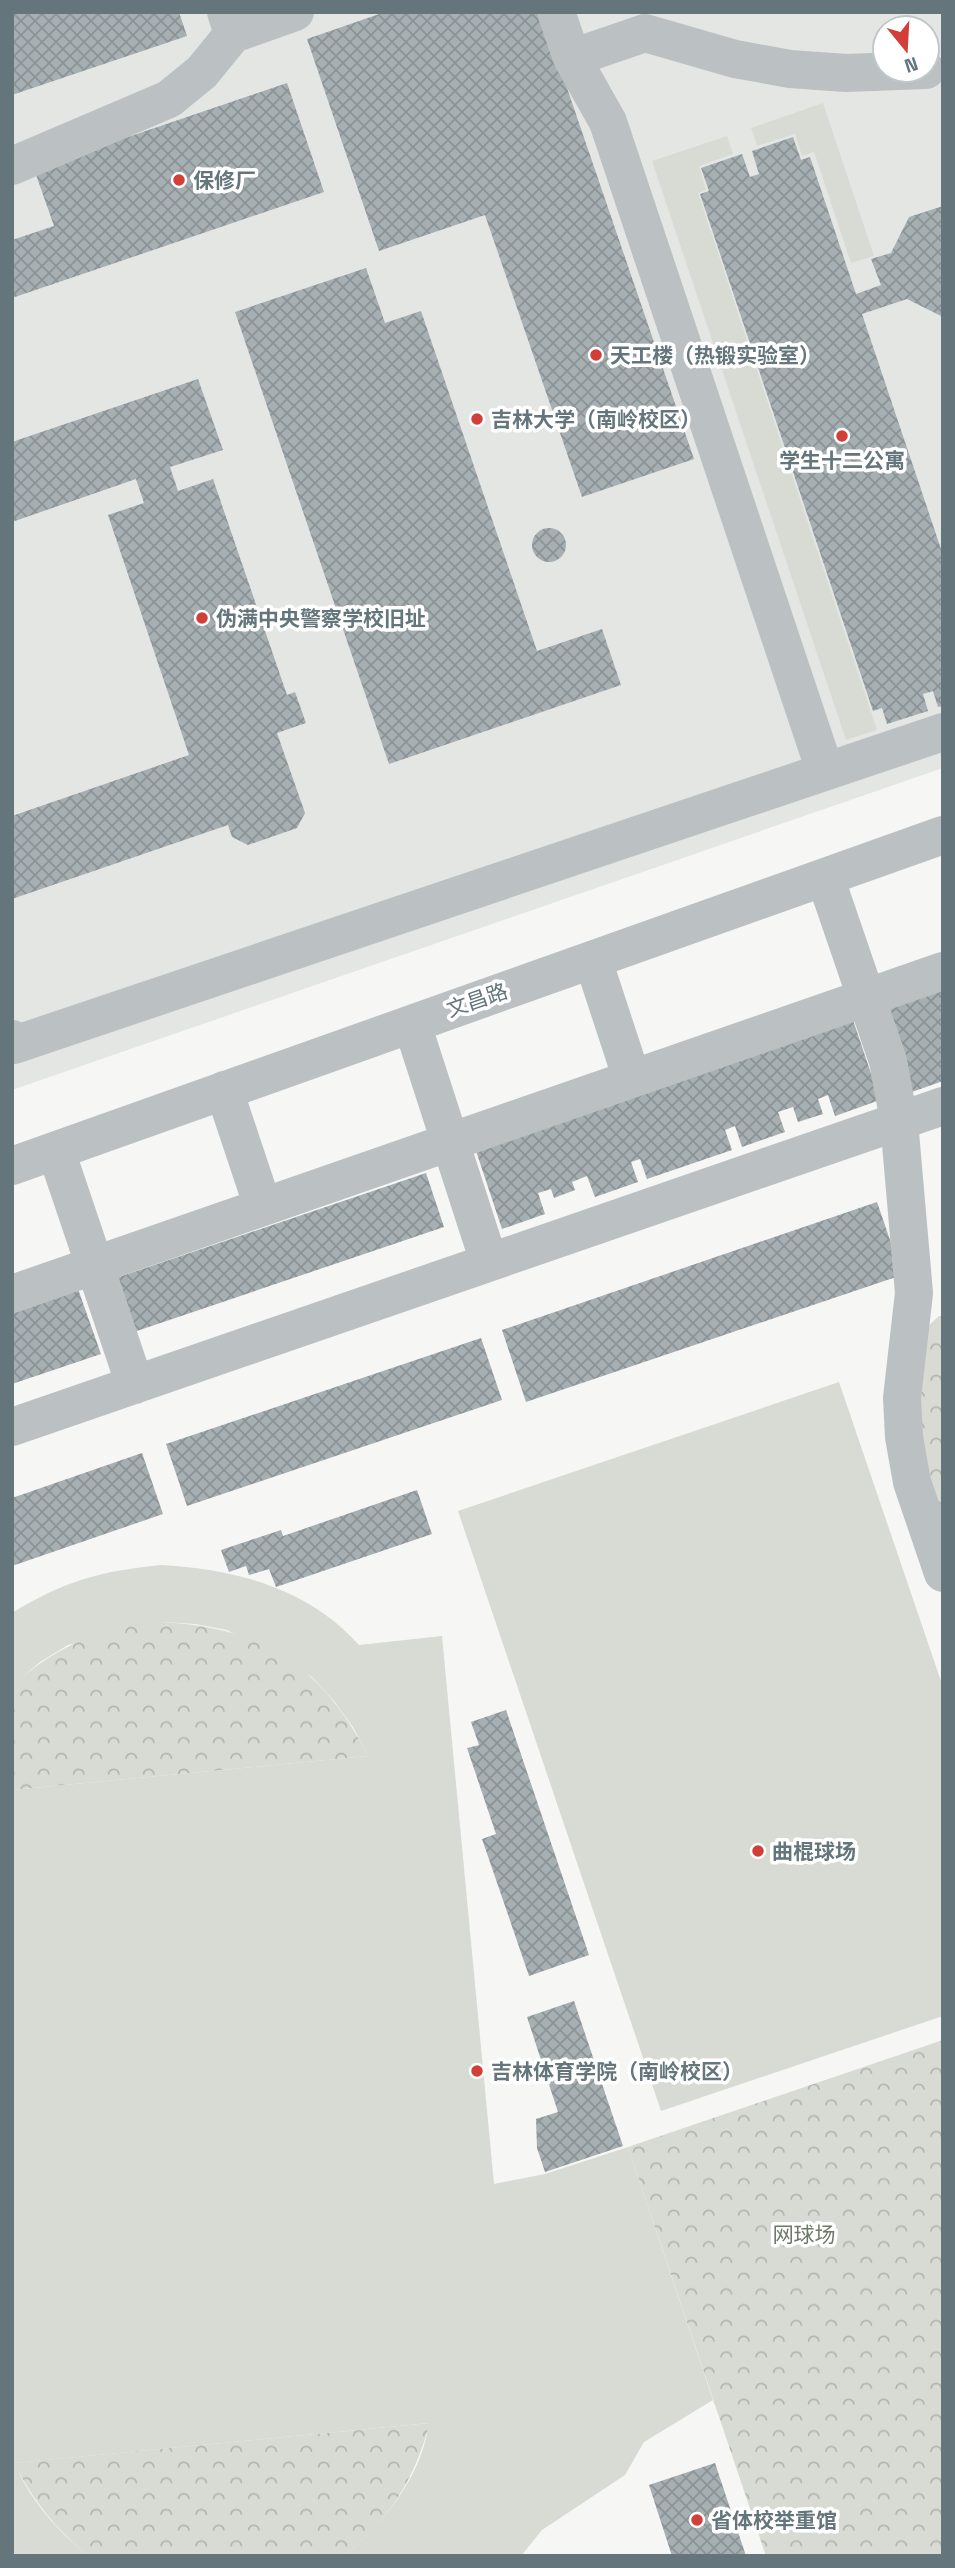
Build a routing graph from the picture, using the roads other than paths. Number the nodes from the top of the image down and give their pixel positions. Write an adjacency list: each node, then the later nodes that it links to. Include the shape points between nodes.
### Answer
1 (295, 12): 3 (street)
2 (556, 12): 4 (street)
3 (230, 23): 6 (street, via 201,72 169,99)
4 (572, 58): 5 (street, via 645,33 735,60 790,69); 8 (street, via 608,122)
5 (871, 72)
6 (12, 166)
7 (943, 732): 8 (street)
8 (825, 771): 15 (street, via 14,1045)
9 (943, 835): 10 (street, 文昌路)
10 (825, 877): 11 (street, 文昌路); 13 (street)
11 (593, 960): 14 (street, 文昌路); 16 (street)
12 (943, 971): 13 (street)
13 (866, 998): 16 (street); 19 (street, via 888,1061)
14 (412, 1024): 17 (street, 文昌路); 20 (street)
15 (12, 1039)
16 (632, 1079): 20 (street)
17 (225, 1090): 21 (street, 文昌路); 23 (street)
18 (943, 1106): 19 (street)
19 (899, 1121): 24 (street); 29 (street, via 914,1293 902,1398 904,1437 912,1482)
20 (450, 1142): 23 (street); 24 (street)
21 (56, 1151): 22 (street, 文昌路); 25 (street)
22 (12, 1166)
23 (263, 1207): 25 (street)
24 (489, 1262): 27 (street)
25 (95, 1265): 26 (street); 27 (street)
26 (12, 1294)
27 (135, 1385): 28 (street)
28 (12, 1427)
29 (943, 1573)

